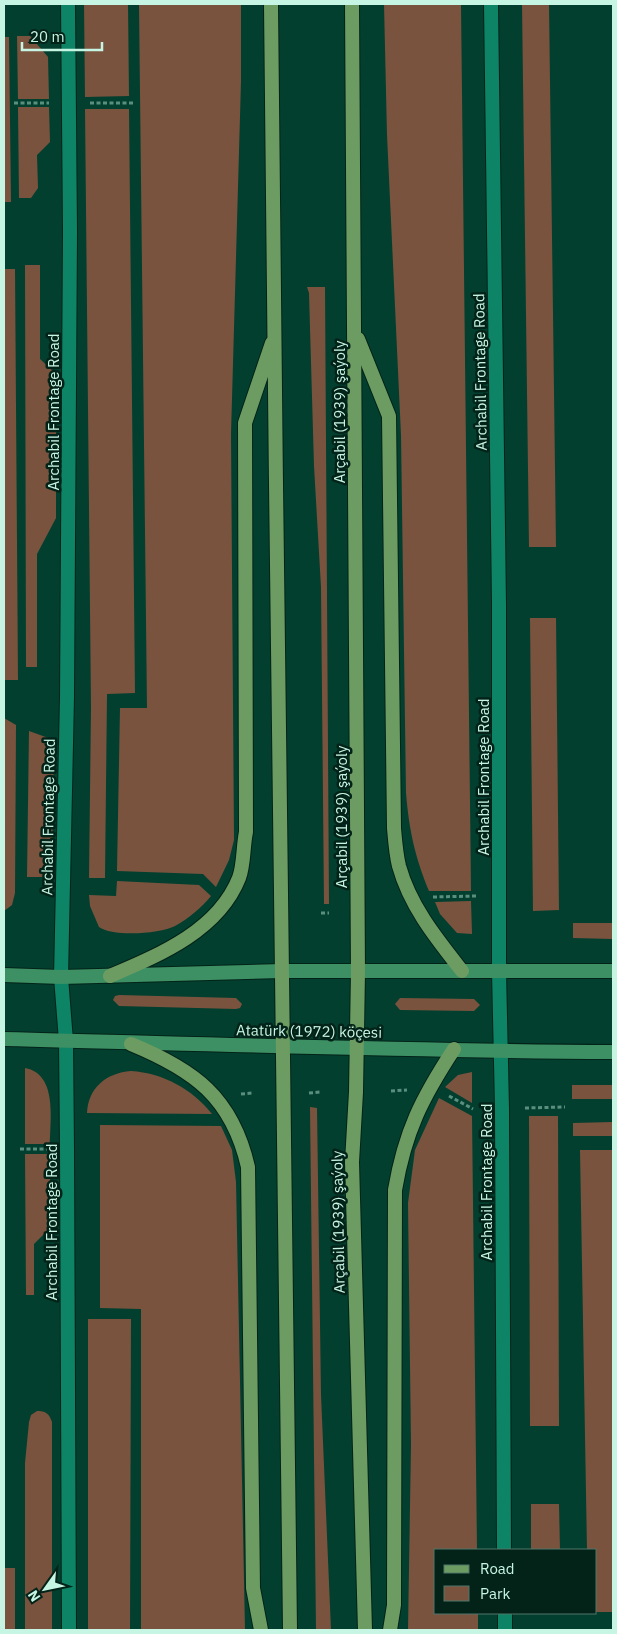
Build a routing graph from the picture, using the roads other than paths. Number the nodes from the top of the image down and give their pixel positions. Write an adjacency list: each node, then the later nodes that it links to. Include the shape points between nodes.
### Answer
1 (68, 4): 14 (street, Archabil Frontage Road, via 70,232)
2 (271, 4): 6 (main road)
3 (352, 4): 5 (main road, Arçabil (1939) şaýoly)
4 (492, 4): 9 (street, Archabil Frontage Road, via 499,604)
5 (355, 330): 7 (main road, via 389,416 394,828 399,865 413,903); 11 (main road, Arçabil (1939) şaýoly)
6 (275, 333): 8 (main road); 13 (main road, via 245,423 246,832 239,878 221,907 196,932 169,950)
7 (462, 970): 9 (main road); 11 (main road)
8 (282, 971): 11 (main road); 13 (main road); 18 (main road)
9 (499, 971): 10 (main road); 21 (street, Archabil Frontage Road)
10 (613, 971)
11 (358, 972): 19 (main road, Arçabil (1939) şaýoly)
12 (4, 976): 14 (main road)
13 (110, 976): 14 (main road)
14 (61, 977): 16 (street, Archabil Frontage Road)
15 (4, 1040): 16 (main road, Atatürk (1972) köçesi)
16 (66, 1041): 17 (main road, Atatürk (1972) köçesi); 25 (street, Archabil Frontage Road)
17 (131, 1044): 18 (main road, Atatürk (1972) köçesi); 26 (main road, via 158,1055 189,1075 221,1102 235,1126 248,1166 253,1588)
18 (281, 1046): 19 (main road, Atatürk (1972) köçesi); 27 (main road)
19 (356, 1049): 20 (main road, Atatürk (1972) köçesi); 28 (main road, Arçabil (1939) şaýoly, via 352,1162)
20 (454, 1049): 21 (main road, Atatürk (1972) köçesi); 29 (main road, via 416,1112 400,1160 395,1190 394,1595)
21 (501, 1052): 22 (main road, Atatürk (1972) köçesi); 23 (street, Archabil Frontage Road)
22 (613, 1052)
23 (504, 1549)
24 (504, 1614): 30 (street)
25 (69, 1630)
26 (261, 1630)
27 (290, 1630)
28 (365, 1630)
29 (390, 1630)
30 (505, 1630)

